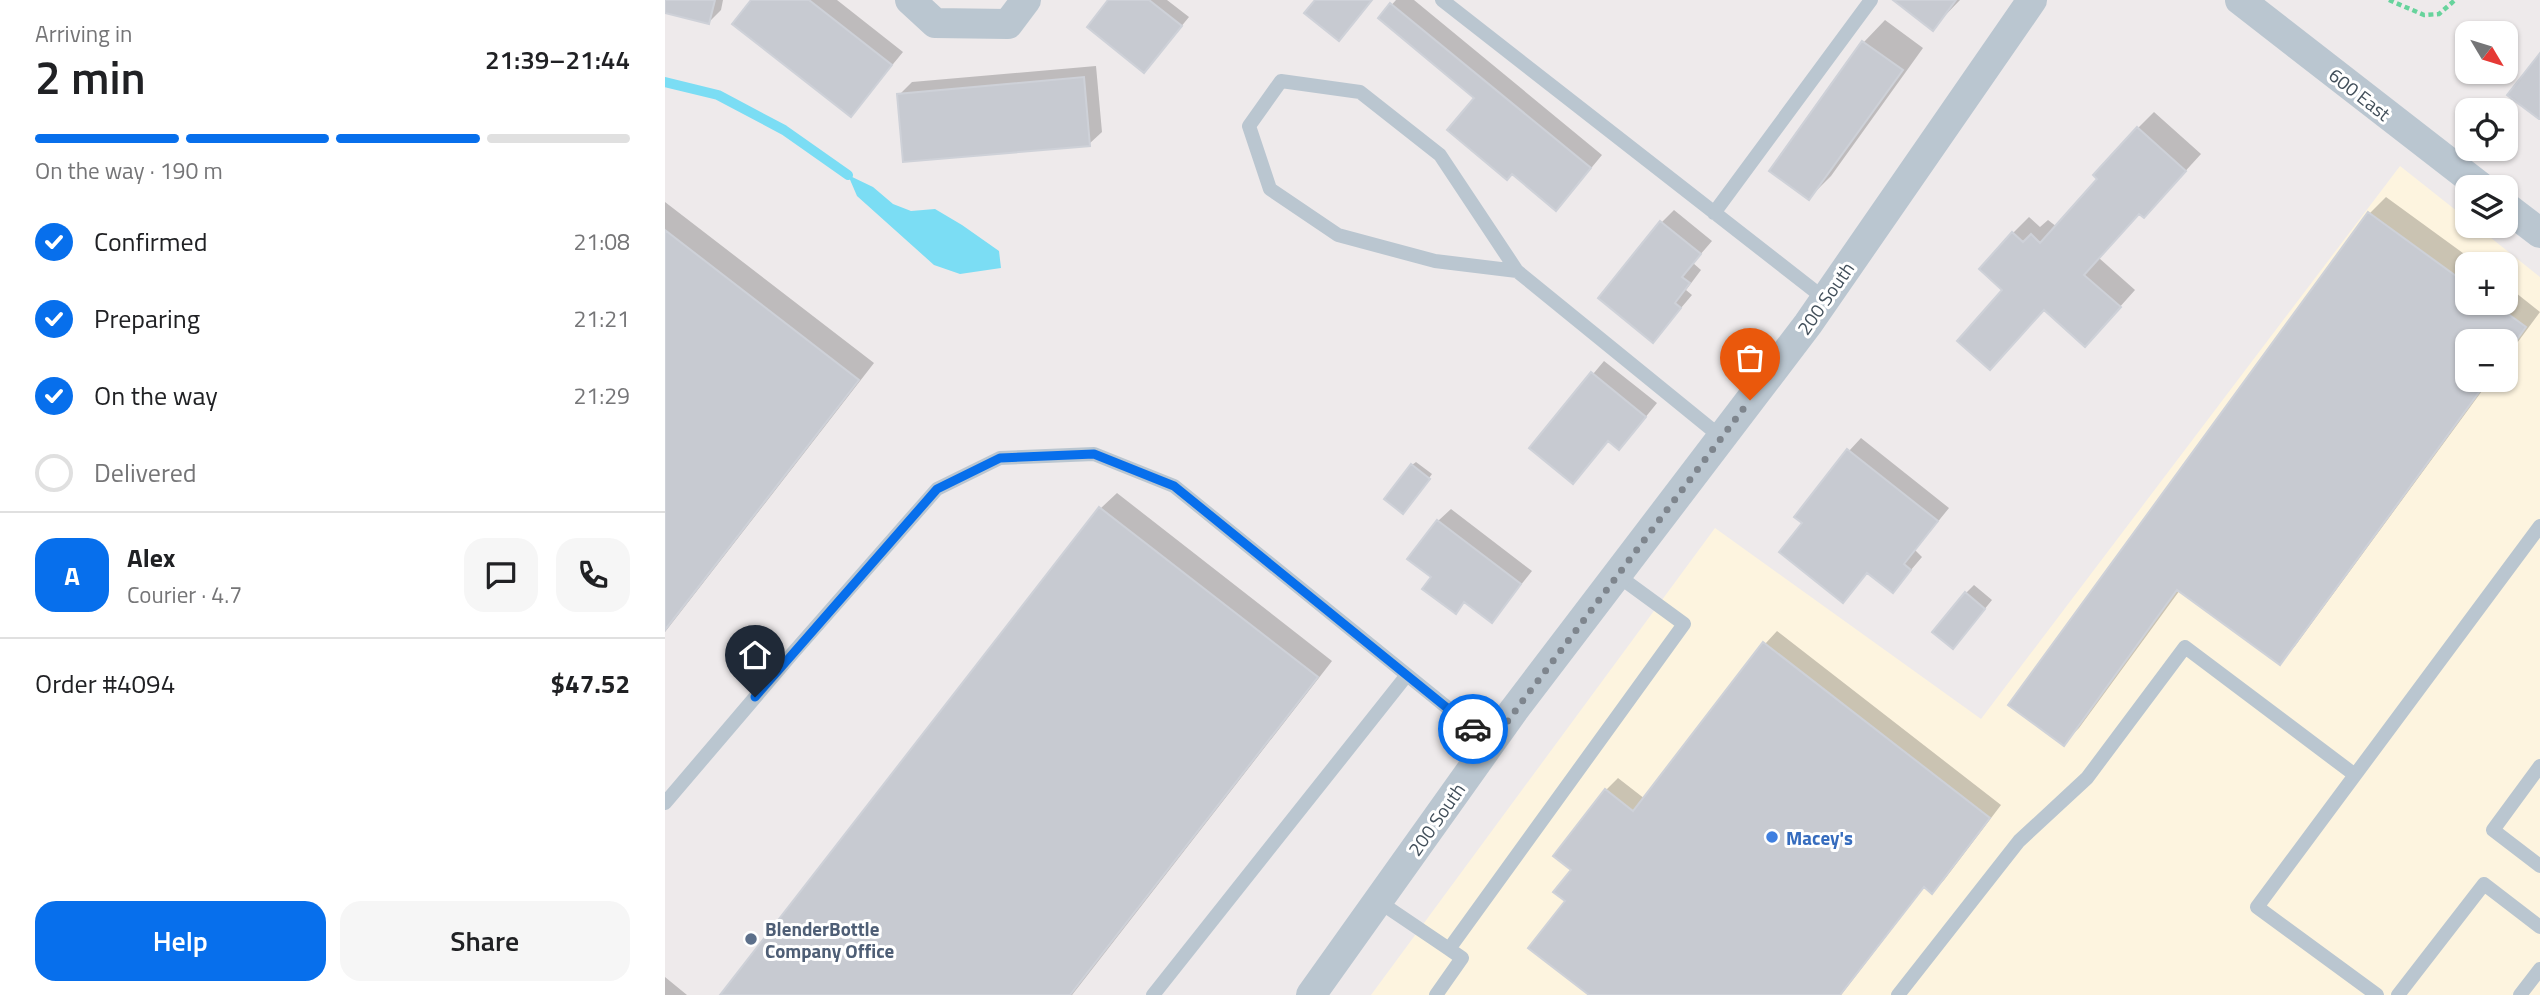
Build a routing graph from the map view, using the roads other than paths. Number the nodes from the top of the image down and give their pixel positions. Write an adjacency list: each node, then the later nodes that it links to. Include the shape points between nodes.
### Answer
1 (910, 0): 2 (street, via 935,23 1008,24)
2 (1026, 0)
3 (1442, 0): 8 (lane)
4 (1871, 0): 8 (lane)
5 (2032, 0): 12 (street, 200 South)
6 (2240, 0): 7 (street, 600 East)
7 (2466, 175)
8 (1714, 212): 12 (lane)
9 (2518, 216): 10 (street)
10 (2540, 233)
11 (1517, 271): 11 (lane, via 1435,261 1338,234 1271,189 1249,127 1281,81 1360,92 1440,155); 13 (lane)
12 (1825, 299): 13 (street, 200 South)
13 (1721, 438): 15 (street, 200 South)
14 (2540, 526): 19 (lane)
15 (1617, 575): 17 (street, 200 South); 24 (lane, via 1684,624)
16 (1407, 675): 17 (lane); 20 (lane, via 1174,486 1094,454 1000,458 937,489); 26 (lane)
17 (1491, 743): 22 (street, 200 South)
18 (2540, 766): 21 (lane, via 2493,830)
19 (2355, 775): 29 (lane, via 2185,647 2087,778 2019,841); 30 (lane, via 2257,907)
20 (665, 803)
21 (2540, 866)
22 (1378, 901): 24 (lane); 27 (street, 200 South)
23 (2540, 927): 31 (lane, via 2483,884)
24 (1449, 949): 28 (lane, via 1462,958)
25 (2540, 969): 32 (lane)
26 (1153, 995)
27 (1311, 995)
28 (1436, 995)
29 (1898, 995)
30 (2377, 995)
31 (2399, 995)
32 (2520, 995)

